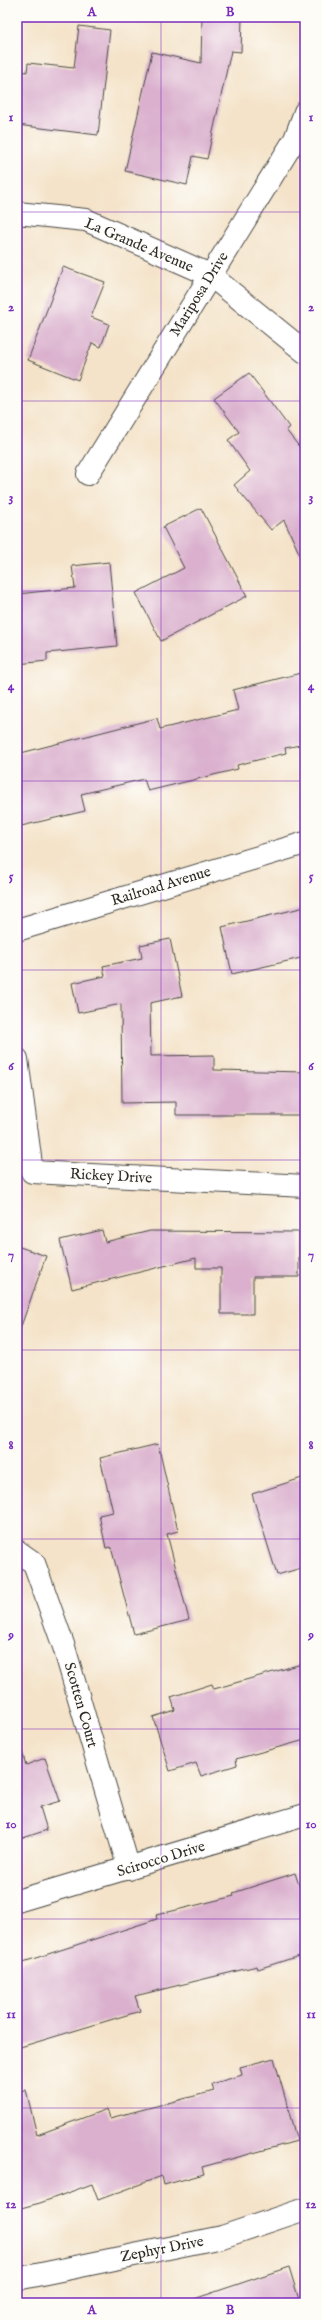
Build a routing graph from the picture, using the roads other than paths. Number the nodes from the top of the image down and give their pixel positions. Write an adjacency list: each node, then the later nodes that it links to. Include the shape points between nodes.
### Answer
1 (305, 112): 3 (street, Mariposa Drive, via 295,139)
2 (17, 213): 3 (street, La Grande Avenue, via 86,220)
3 (210, 275): 4 (street, La Grande Avenue); 5 (street, Mariposa Drive)
4 (305, 352)
5 (88, 474)
6 (305, 842): 7 (street, Railroad Avenue)
7 (17, 930)
8 (17, 1059): 9 (street, Rickey Drive, via 32,1172)
9 (305, 1186)
10 (17, 1551): 12 (street, Scotten Court, via 34,1563 62,1640)
11 (305, 1815): 12 (street, Scirocco Drive)
12 (130, 1868): 13 (street, Scirocco Drive)
13 (17, 1901)
14 (305, 2209): 15 (street, Zephyr Drive, via 222,2238)
15 (17, 2279)

